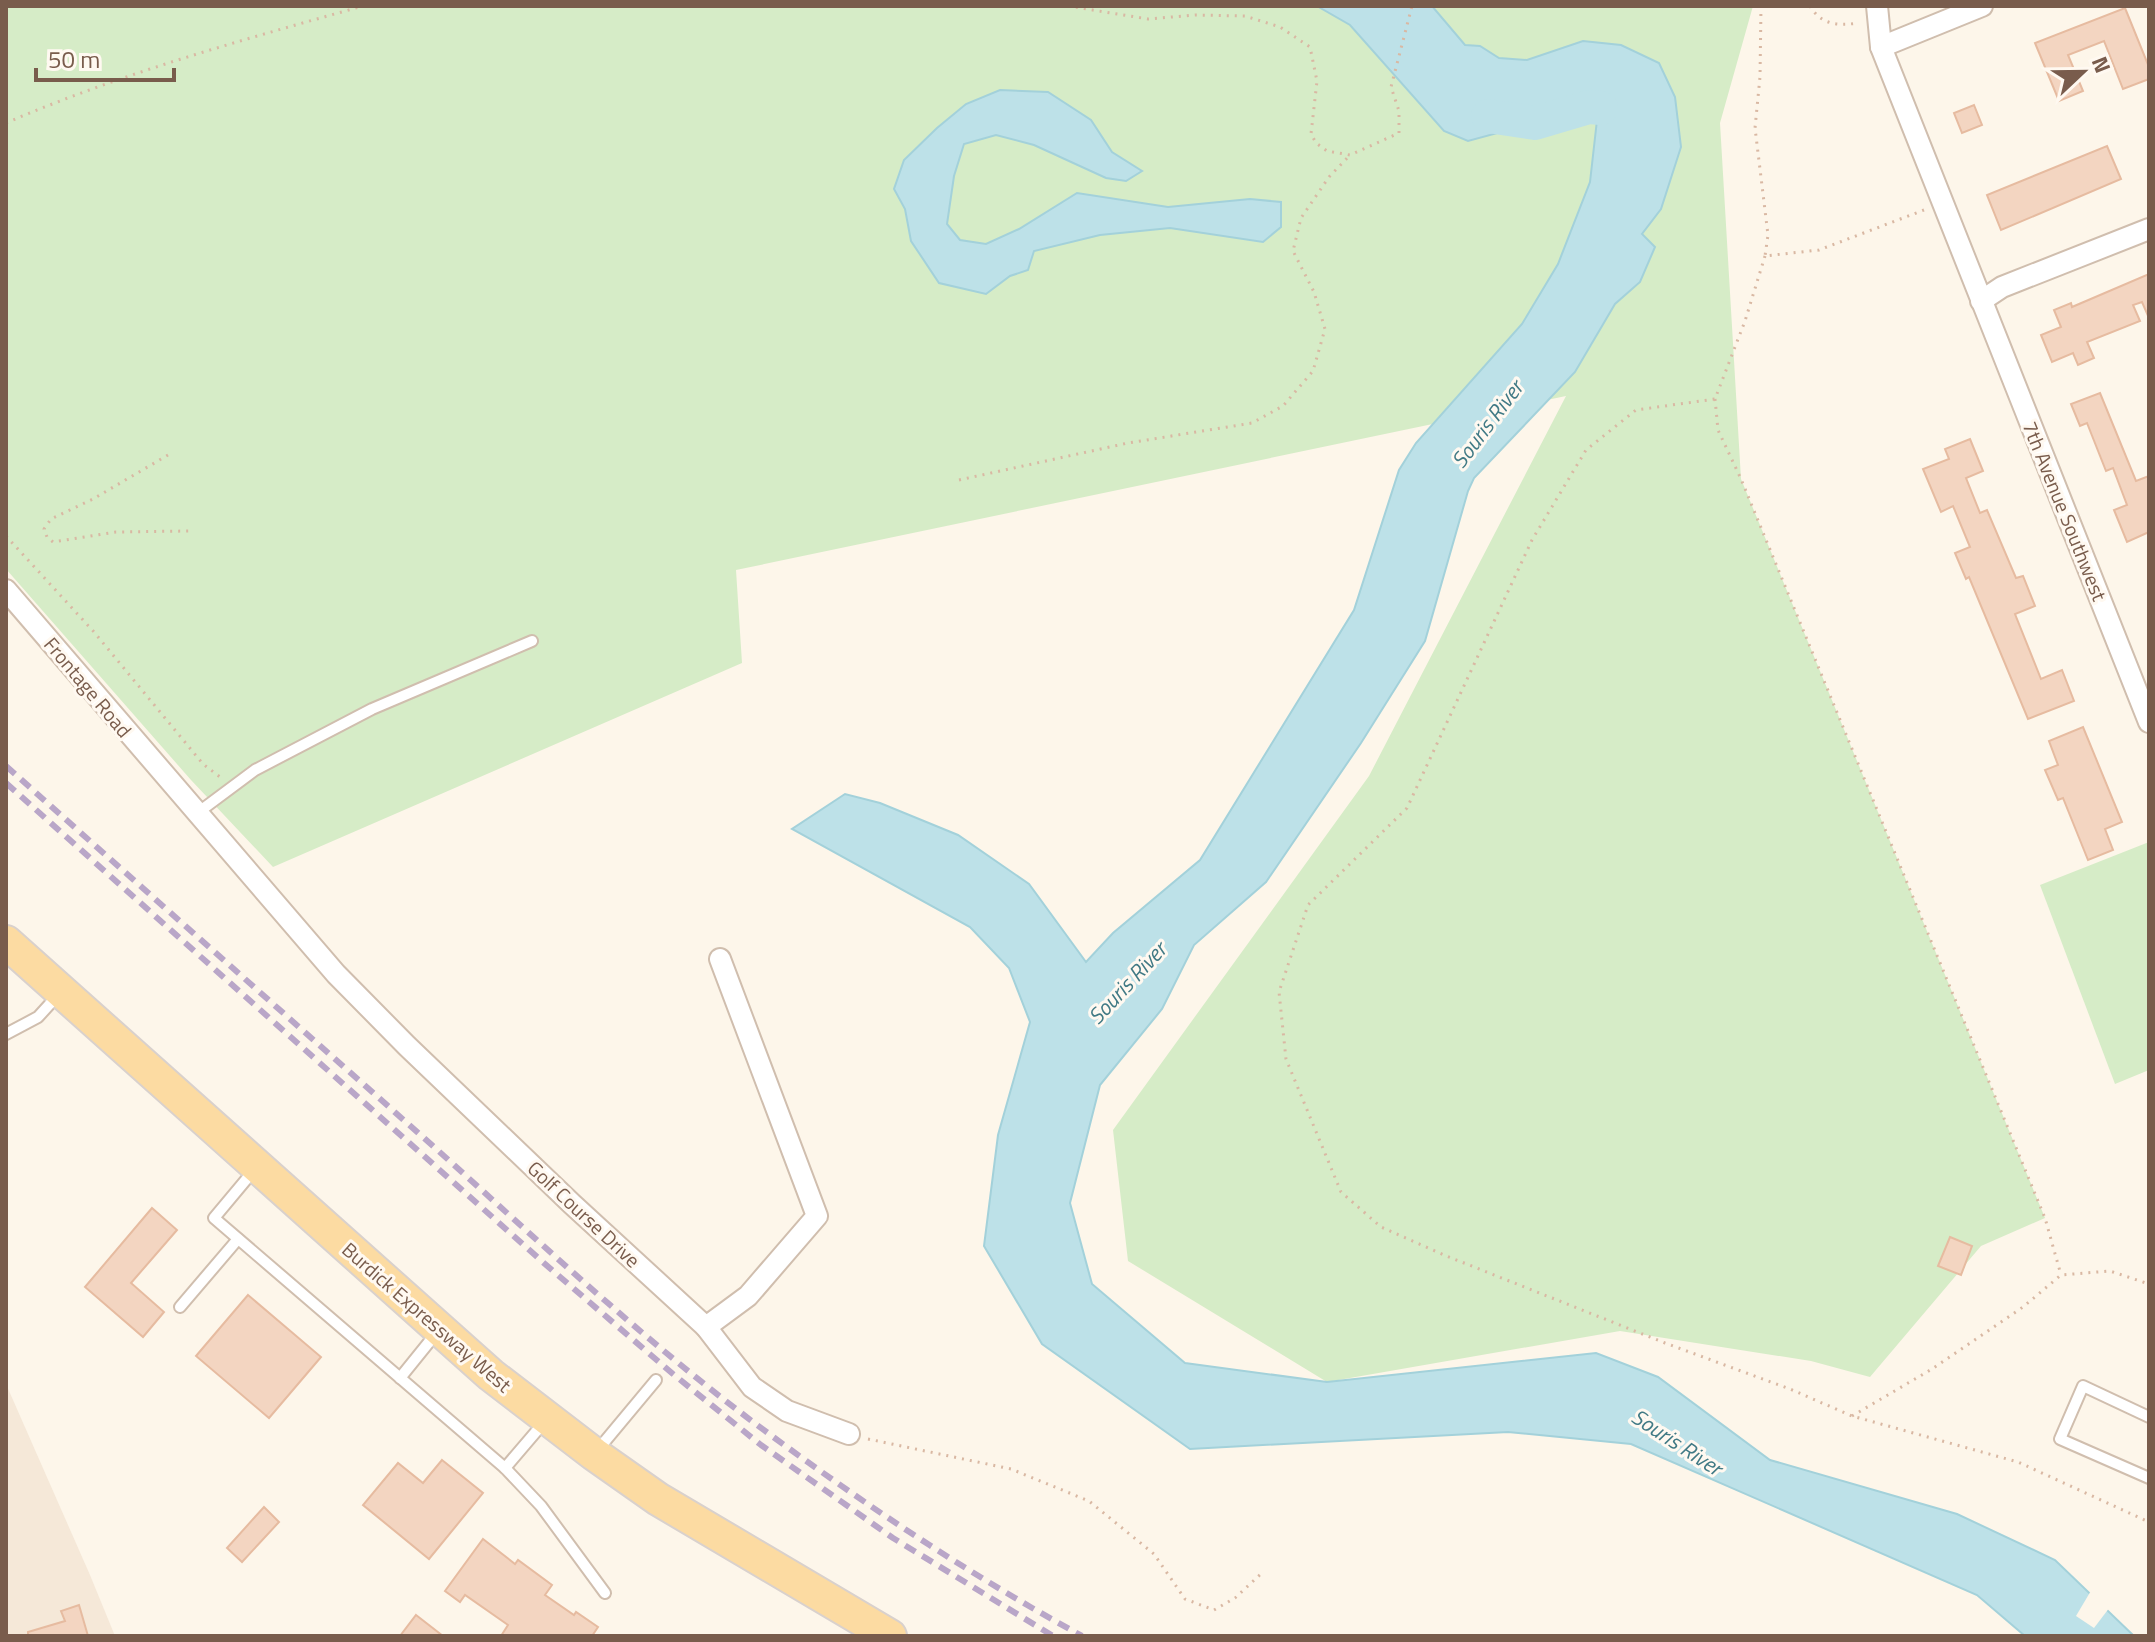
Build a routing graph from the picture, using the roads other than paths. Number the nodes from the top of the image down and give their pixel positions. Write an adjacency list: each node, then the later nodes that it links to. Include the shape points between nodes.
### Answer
1 (1982, 6): 3 (street)
2 (1878, 13): 3 (street, 7th Avenue Southwest)
3 (1881, 47): 5 (street, 7th Avenue Southwest)
4 (2149, 229): 5 (street, via 2002,287)
5 (1981, 301): 8 (street, 7th Avenue Southwest)
6 (6, 590): 9 (street, Frontage Road)
7 (532, 641): 10 (lane, via 372,709 255,770)
8 (2149, 722)
9 (171, 783): 10 (street, Golf Course Drive)
10 (196, 814): 18 (street, Golf Course Drive, via 336,974 407,1046)
11 (6, 942): 13 (main road, Burdick Expressway West)
12 (720, 959): 18 (street, via 817,1216 748,1296)
13 (61, 991): 14 (lane, via 38,1017); 15 (main road, Burdick Expressway West)
14 (6, 1034)
15 (258, 1165): 16 (lane, via 214,1218); 19 (main road, Burdick Expressway West)
16 (238, 1239): 17 (lane); 20 (lane)
17 (180, 1307)
18 (706, 1327): 24 (street, Golf Course Drive, via 765,1398)
19 (440, 1330): 20 (lane); 23 (main road, Burdick Expressway West)
20 (400, 1378): 26 (lane)
21 (656, 1380): 25 (lane)
22 (2149, 1417): 27 (lane, via 2083,1386 2060,1439)
23 (547, 1418): 25 (main road, Burdick Expressway West); 26 (lane)
24 (849, 1434)
25 (594, 1454): 29 (main road, Burdick Expressway West, via 658,1499)
26 (505, 1468): 28 (lane, via 541,1506)
27 (2149, 1478)
28 (605, 1593)
29 (890, 1636)

